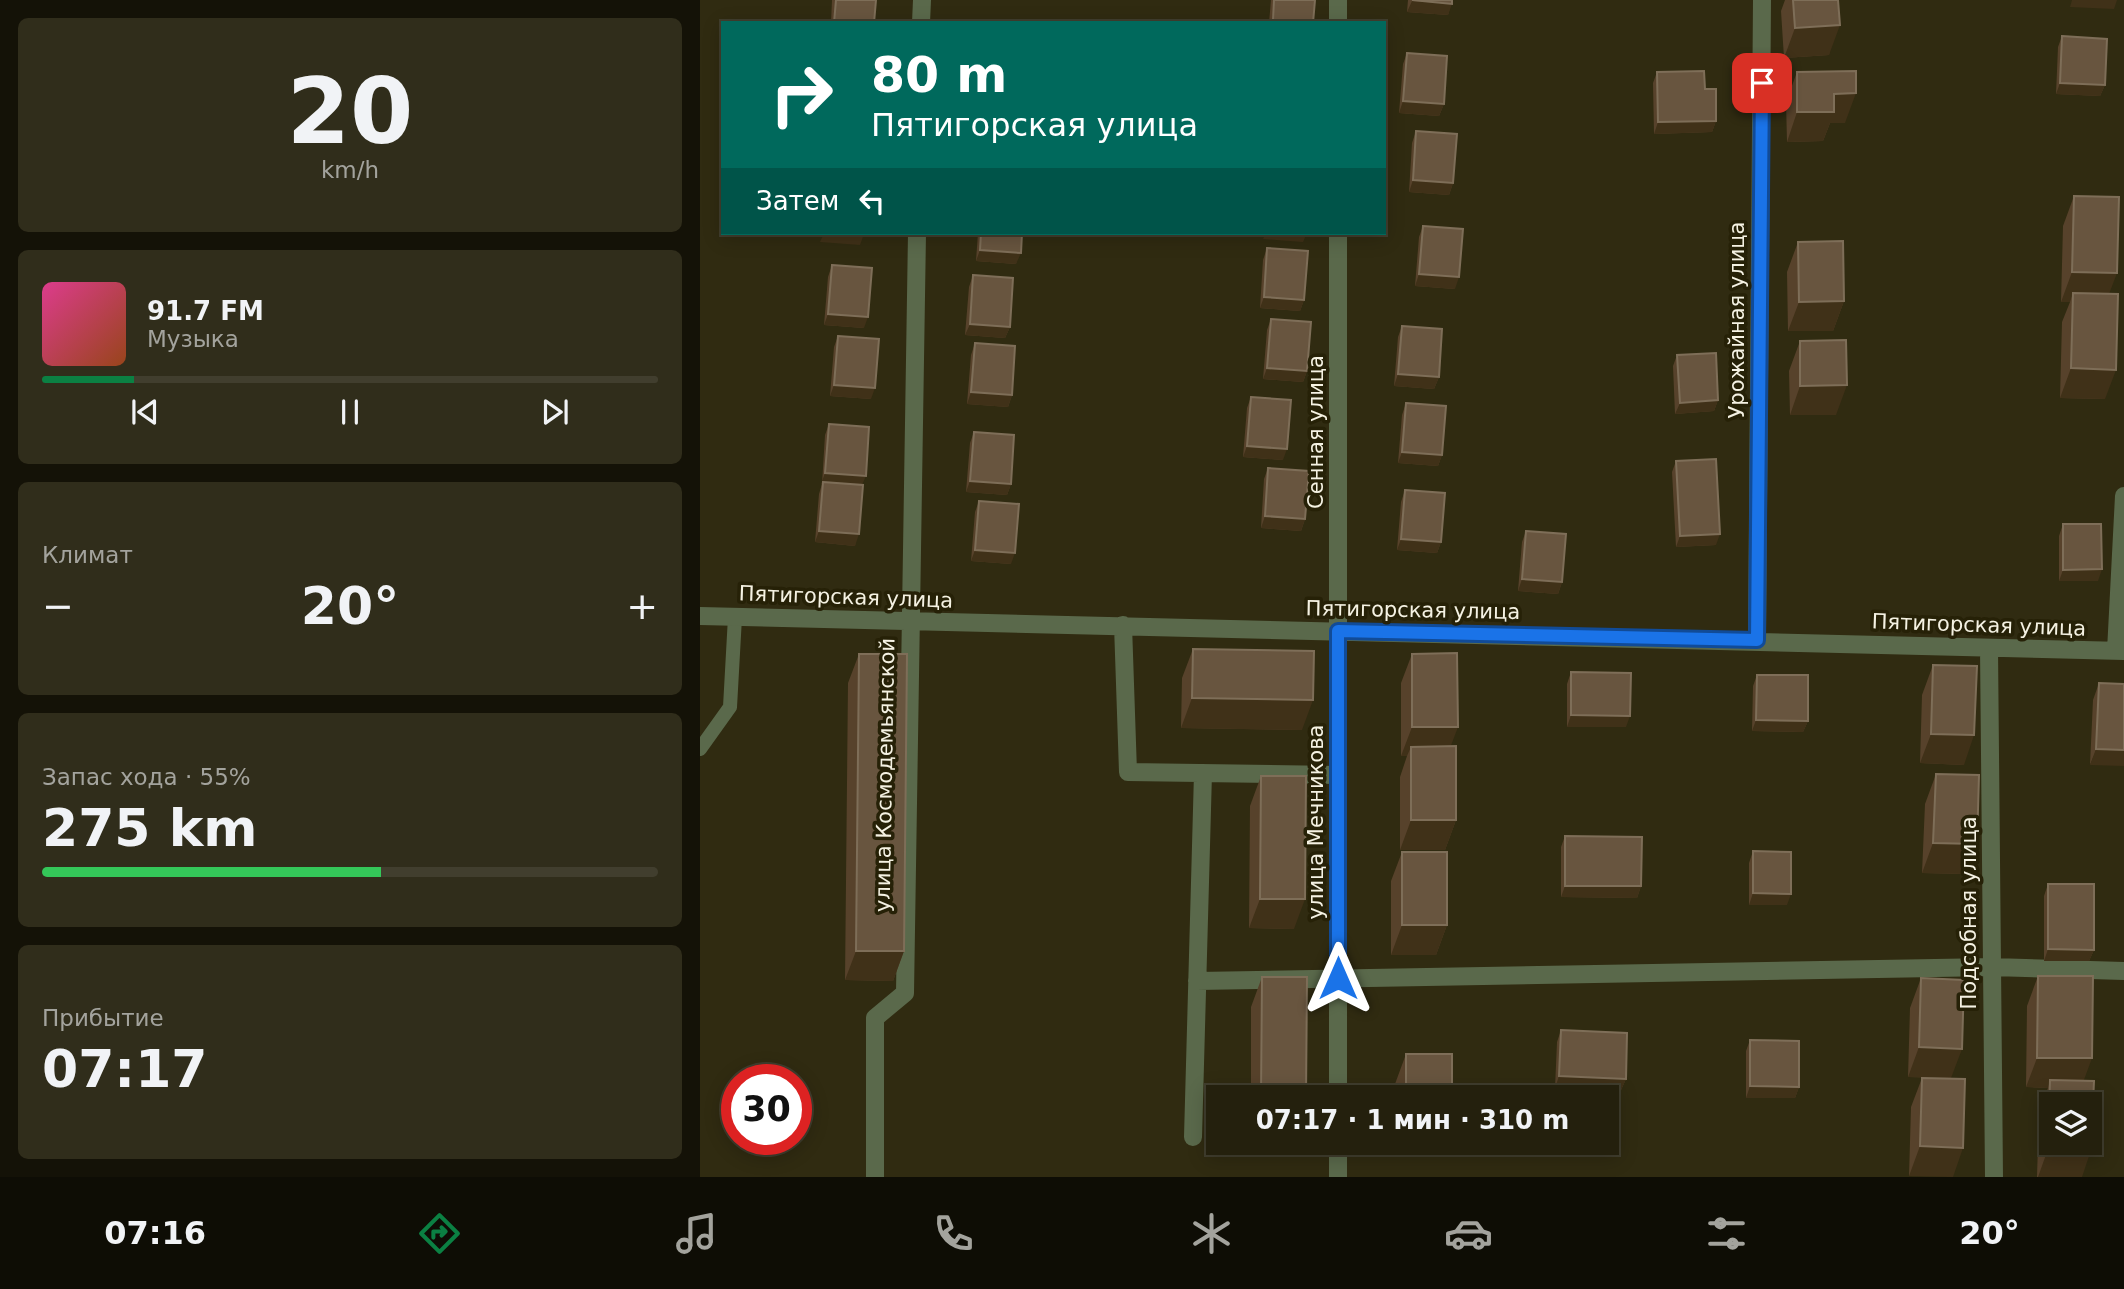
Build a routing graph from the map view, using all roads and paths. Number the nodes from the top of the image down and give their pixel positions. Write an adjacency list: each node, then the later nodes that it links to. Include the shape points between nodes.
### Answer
1 (922, 0): 4 (street)
2 (1338, 0): 5 (street)
3 (1762, 0): 14 (street, Урожайная улица)
4 (921, 21)
5 (1338, 21)
6 (917, 235): 11 (street, улица Космодемьянской)
7 (1338, 235): 13 (street, Сенная улица)
8 (2124, 496): 16 (street)
9 (700, 616): 10 (street, Пятигорская улица)
10 (734, 617): 11 (street, Пятигорская улица); 17 (lane, via 730,707)
11 (910, 623): 12 (street, Пятигорская улица); 27 (street, улица Космодемьянской, via 905,993 874,1018)
12 (1124, 625): 13 (street, Пятигорская улица); 18 (street, via 1128,772)
13 (1338, 631): 14 (street, Пятигорская улица); 19 (street, улица Мечникова)
14 (1757, 640): 15 (street, Пятигорская улица)
15 (1989, 648): 16 (street, Пятигорская улица); 20 (street, Подсобная улица)
16 (2120, 651)
17 (700, 749)
18 (1203, 773): 19 (street); 23 (street)
19 (1338, 775): 22 (street, улица Мечникова)
20 (1992, 967): 21 (street); 22 (street); 29 (street, Подсобная улица)
21 (2124, 971)
22 (1338, 978): 23 (street); 24 (street, улица Мечникова)
23 (1197, 981): 25 (street)
24 (1338, 1085)
25 (1193, 1137)
26 (1338, 1155): 28 (street)
27 (875, 1177)
28 (1338, 1177)
29 (1994, 1177)

